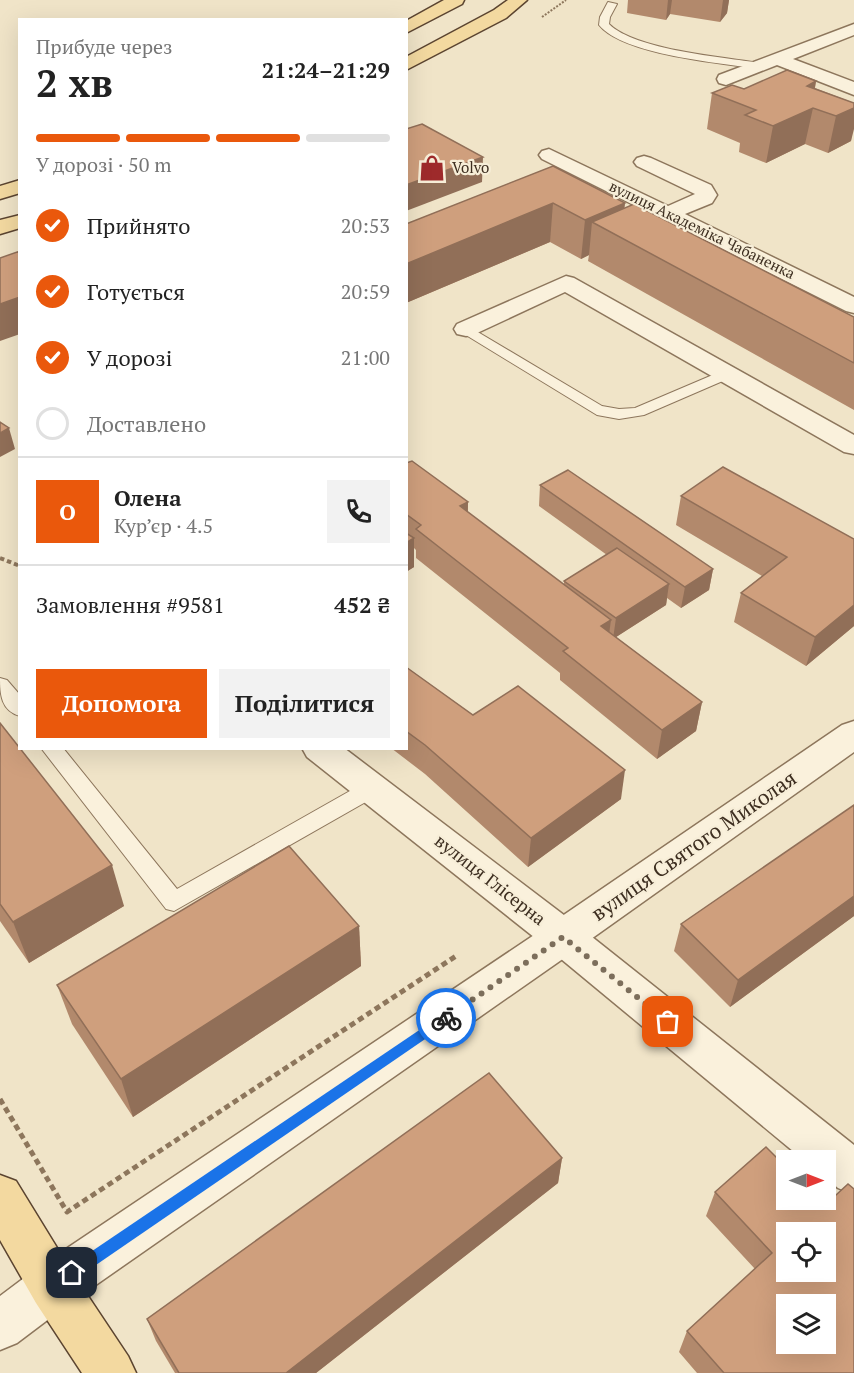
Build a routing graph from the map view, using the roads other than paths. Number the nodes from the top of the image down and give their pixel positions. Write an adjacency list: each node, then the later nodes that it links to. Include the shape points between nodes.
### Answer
1 (456, 0): 4 (main road)
2 (519, 0): 7 (main road)
3 (612, 4): 6 (lane, via 604,25 622,39 672,51)
4 (408, 27)
5 (854, 29): 6 (street)
6 (769, 62): 8 (street); 9 (street)
7 (408, 64)
8 (726, 79)
9 (854, 89)
10 (549, 155): 14 (street, вулиця Академіка Чабаненка)
11 (644, 162): 14 (street, via 703,190 706,195)
12 (18, 187): 13 (main road)
13 (0, 193)
14 (669, 213): 17 (street, вулиця Академіка Чабаненка)
15 (18, 222): 16 (main road)
16 (0, 227)
17 (852, 304)
18 (466, 329): 19 (lane, via 597,410 619,414 639,412); 19 (street, via 566,283)
19 (727, 374): 20 (street)
20 (854, 446)
21 (0, 685): 22 (lane)
22 (18, 707)
23 (854, 734): 27 (street, вулиця Святого Миколая)
24 (53, 750): 26 (lane, via 174,902)
25 (322, 750): 26 (street, вулиця Глісерна)
26 (371, 789): 27 (street, вулиця Глісерна)
27 (563, 937): 28 (street, вулиця Глісерна); 30 (street, вулиця Святого Миколая)
28 (854, 1173)
29 (0, 1197): 30 (main road)
30 (53, 1286): 31 (street, вулиця Святого Миколая); 32 (main road)
31 (0, 1326)
32 (111, 1373)

